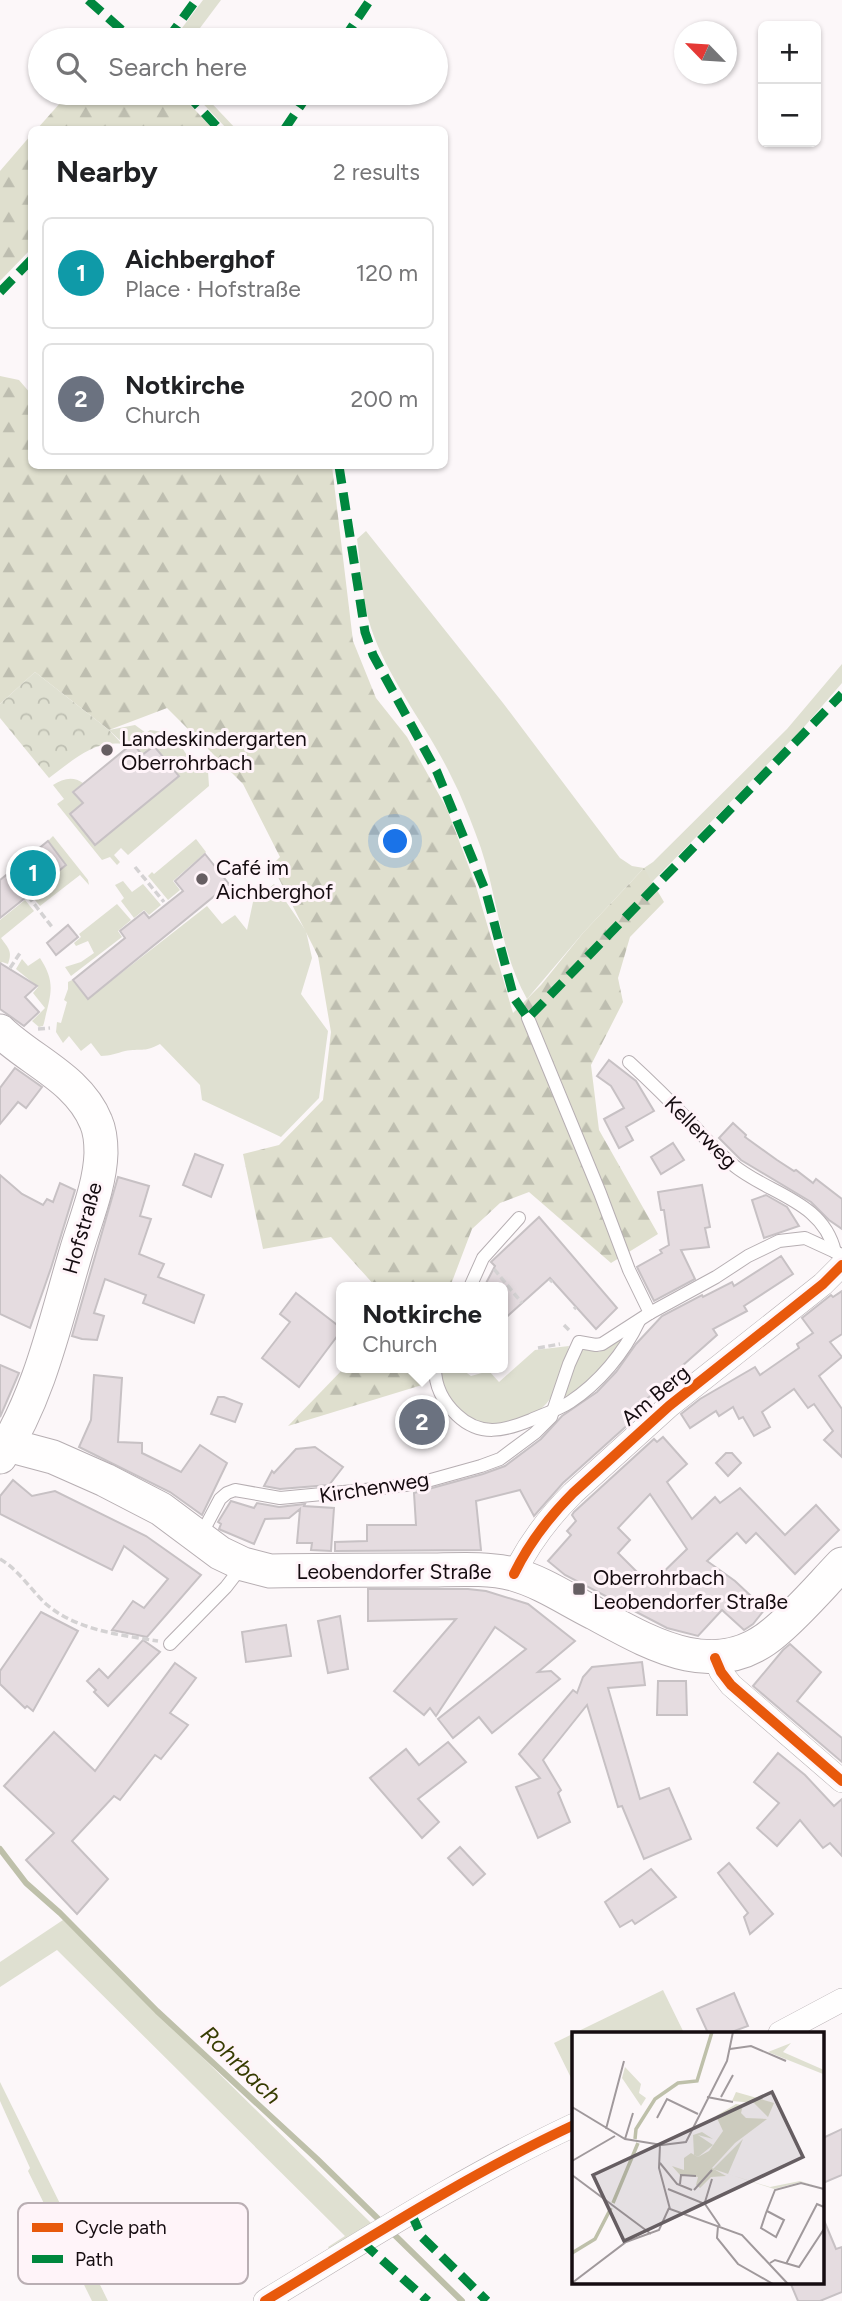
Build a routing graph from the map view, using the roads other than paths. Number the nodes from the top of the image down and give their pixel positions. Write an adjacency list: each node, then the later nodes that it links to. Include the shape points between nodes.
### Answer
1 (528, 1018): 7 (lane)
2 (0, 1031): 11 (main road, Hofstraße, via 83,1099 97,1124 101,1152 38,1379)
3 (629, 1062): 5 (lane, Kellerweg, via 731,1164 807,1209 827,1231)
4 (519, 1218): 6 (lane, via 483,1258)
5 (840, 1257): 7 (lane, Kirchenweg, via 806,1238 779,1241); 15 (street, Am Berg, via 823,1284 669,1406 573,1493 533,1540)
6 (472, 1282)
7 (650, 1313): 8 (lane, Kirchenweg)
8 (639, 1321): 10 (lane, Kirchenweg, via 604,1372); 10 (lane, Kirchenweg, via 602,1344 579,1342)
9 (436, 1373): 10 (lane, Kirchenweg, via 437,1387 453,1411 483,1430 510,1429)
10 (554, 1410): 12 (lane, Kirchenweg, via 546,1423 500,1459 421,1483 296,1498 235,1490 220,1499)
11 (4, 1451): 12 (main road, Leobendorfer Straße, via 53,1457 105,1480 161,1509)
12 (200, 1539): 13 (main road, Leobendorfer Straße)
13 (243, 1564): 15 (main road, Leobendorfer Straße, via 270,1571 472,1569); 16 (lane)
14 (842, 1564): 17 (main road, Leobendorfer Straße, via 774,1633 755,1645)
15 (514, 1574): 17 (main road, Leobendorfer Straße, via 635,1636 697,1657)
16 (170, 1644)
17 (715, 1658): 18 (street, via 731,1685)
18 (842, 1781)
19 (842, 2000): 20 (street)
20 (782, 2032)
21 (572, 2126): 22 (street, via 525,2147)
22 (265, 2301)

